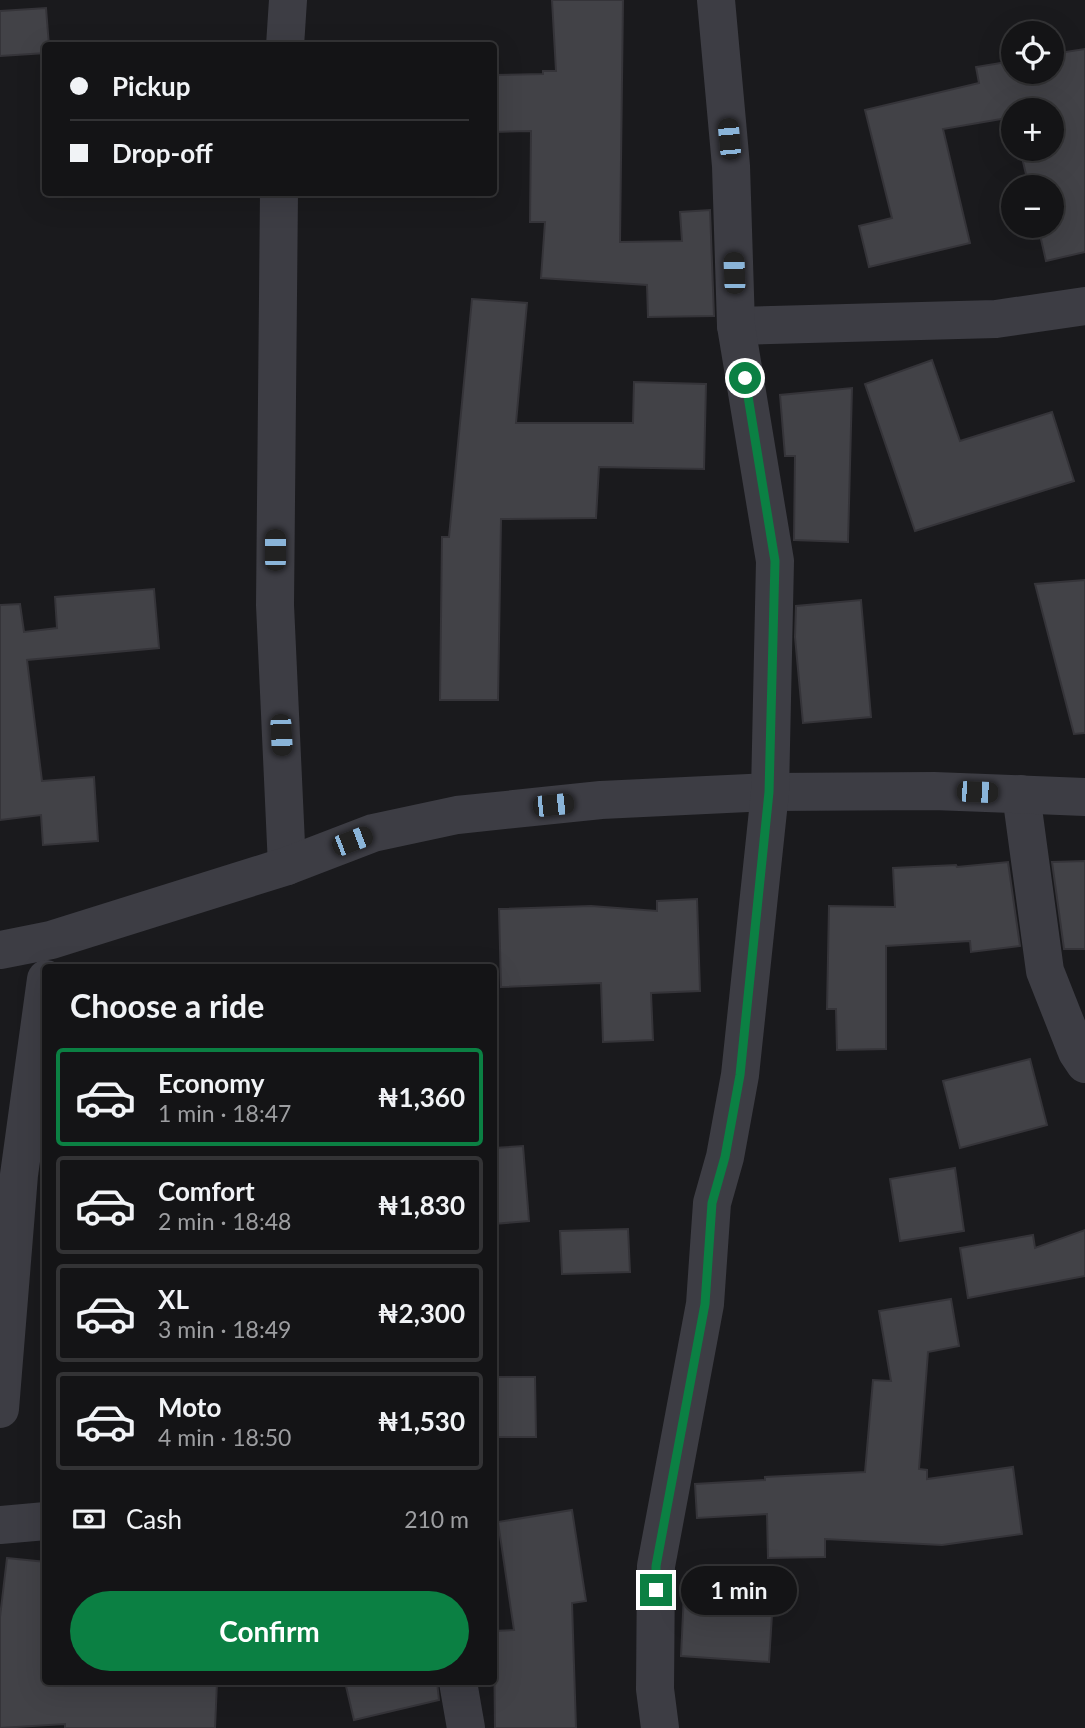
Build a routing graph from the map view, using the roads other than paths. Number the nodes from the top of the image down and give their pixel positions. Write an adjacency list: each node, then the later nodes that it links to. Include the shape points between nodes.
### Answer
1 (288, 0): 3 (street)
2 (716, 0): 6 (street, via 731,166)
3 (285, 42)
4 (279, 196): 10 (street, via 275,604)
5 (1085, 306): 6 (street, via 996,319)
6 (736, 326): 7 (street, via 775,561)
7 (769, 792): 8 (street); 10 (street, via 601,800 457,815 373,833); 20 (street, via 740,1075 712,1203 705,1304 656,1566 655,1689)
8 (1021, 794): 9 (street); 14 (street, via 1045,971)
9 (1085, 797)
10 (287, 866): 12 (street)
11 (0, 950): 12 (street)
12 (49, 954)
13 (42, 1008): 15 (street, via 19,1175)
14 (1085, 1064)
15 (0, 1409)
16 (42, 1521): 17 (street)
17 (0, 1525)
18 (459, 1685): 19 (street)
19 (466, 1728)
20 (660, 1728)

